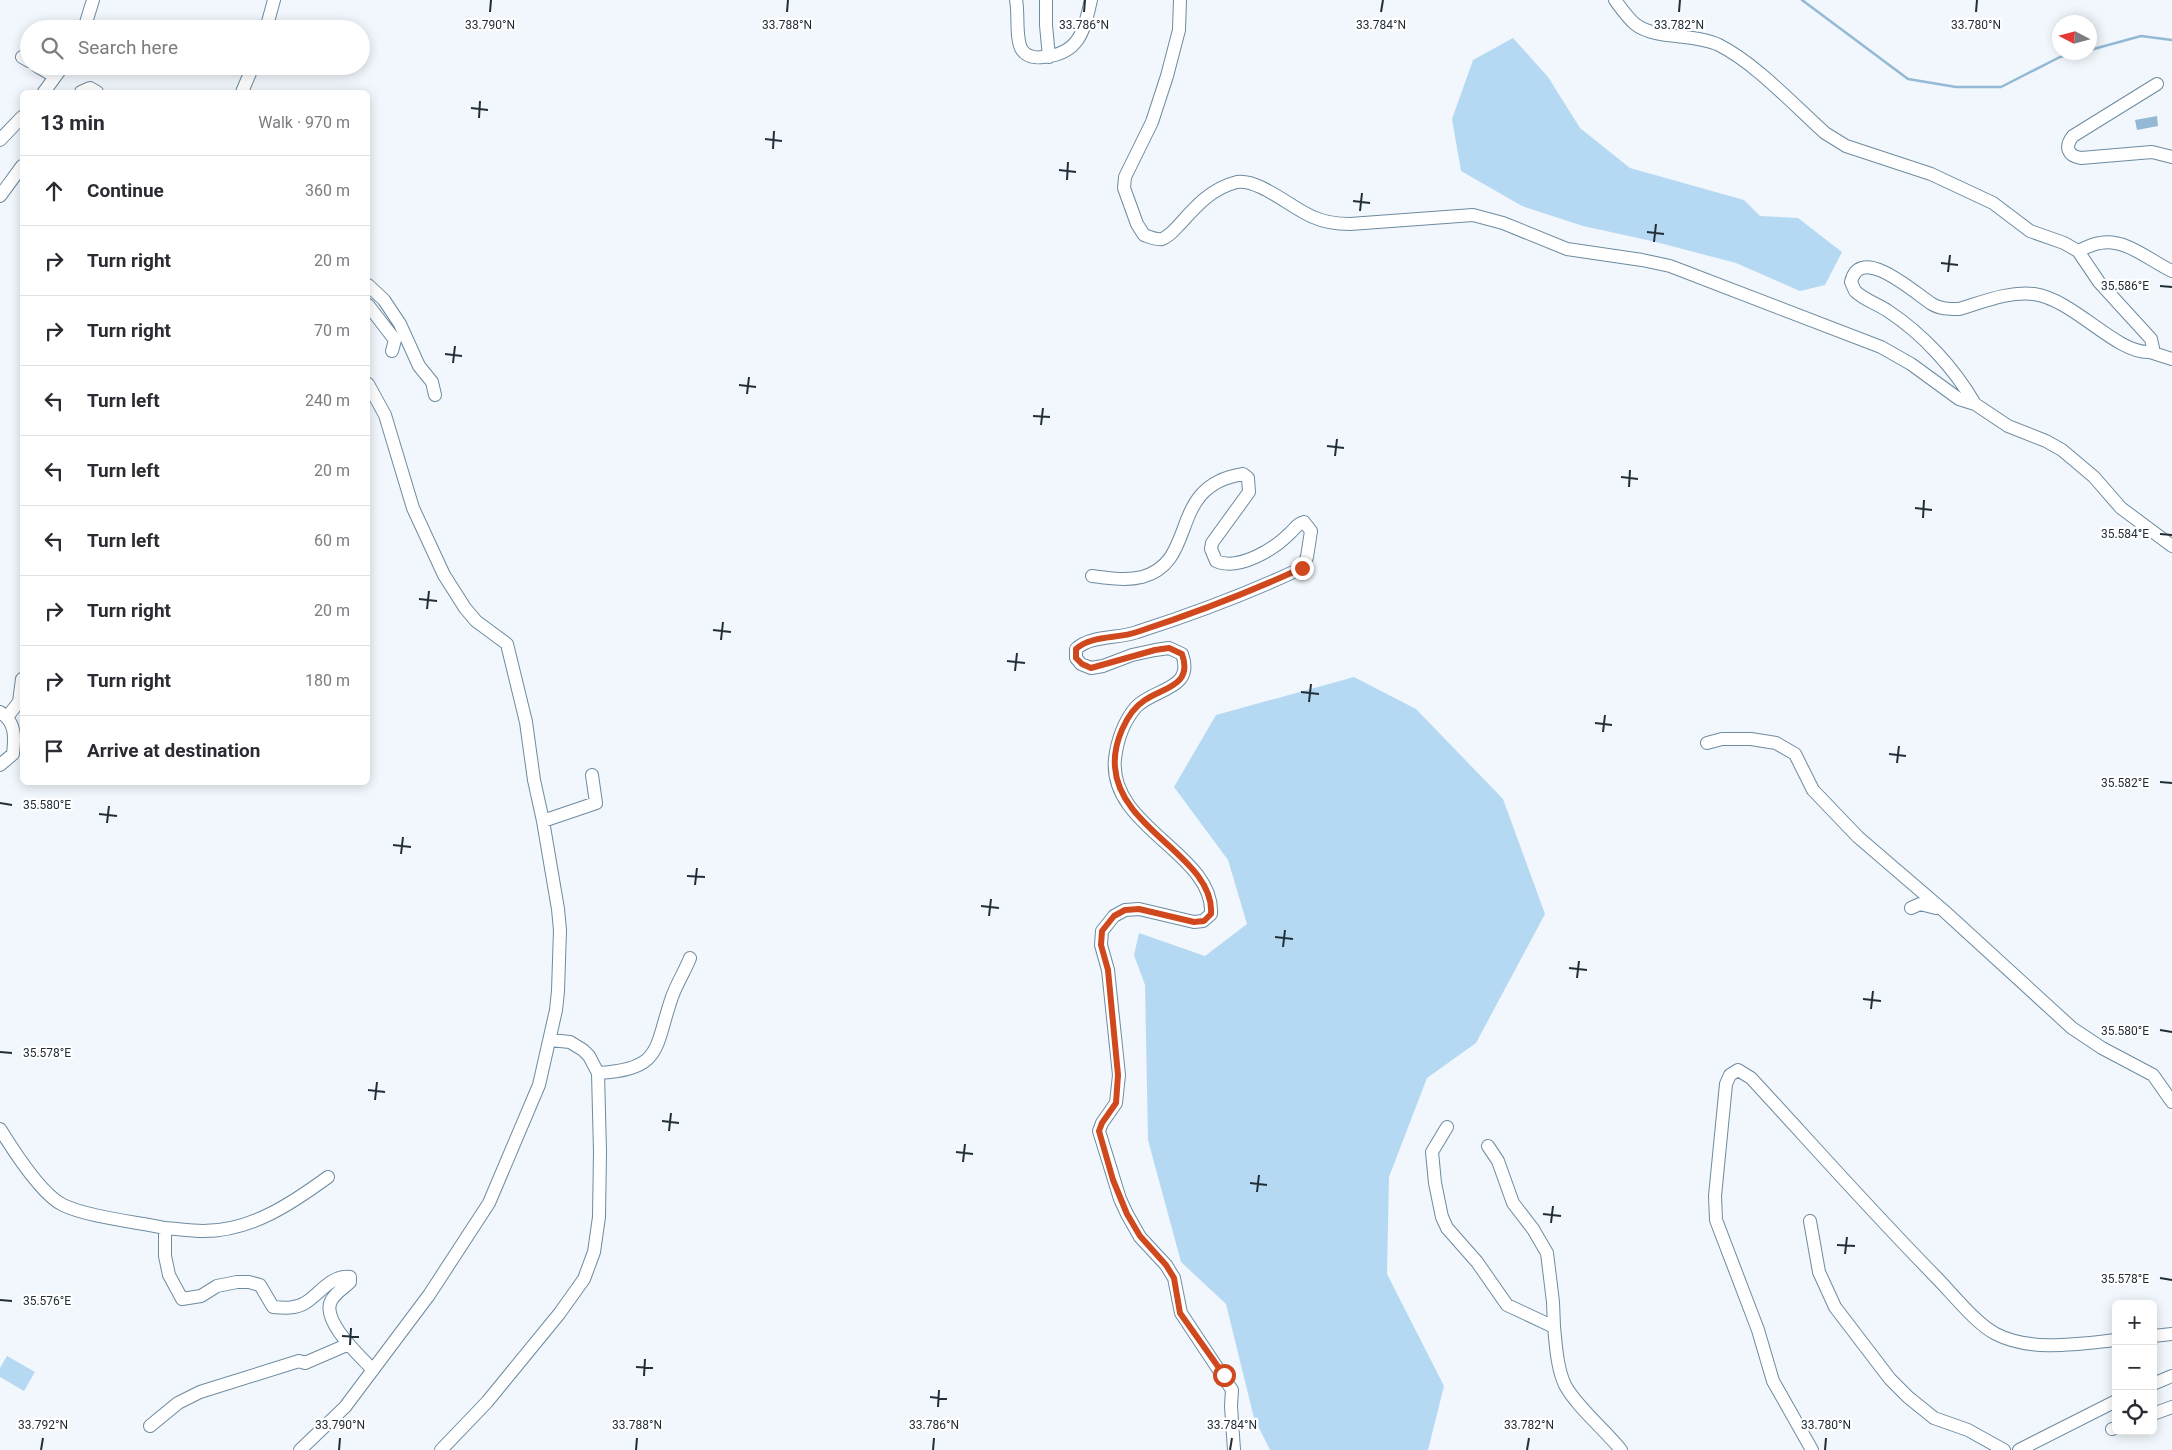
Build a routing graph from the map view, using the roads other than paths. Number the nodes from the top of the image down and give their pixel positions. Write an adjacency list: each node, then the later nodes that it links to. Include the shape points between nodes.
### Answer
1 (94, 0): 8 (street)
2 (274, 0): 9 (street)
3 (1016, 0): 10 (street, via 1022,50 1035,58)
4 (1046, 0): 10 (street)
5 (1091, 0): 10 (street, via 1079,39 1066,51)
6 (1180, 0): 31 (street, via 1179,30 1167,76 1152,122 1125,177 1124,188 1144,235 1160,240 1169,236 1202,200 1214,191 1239,182 1258,186 1290,206 1335,223 1473,215 1503,223 1567,249 1670,266 1709,280 1881,347 1911,364 1950,394)
7 (1615, 0): 22 (street, via 1628,18 1641,28 1705,40 1732,53 1825,133 1846,146 1947,181 1993,203 2030,231)
8 (87, 20)
9 (268, 20)
10 (1049, 57)
11 (52, 75): 13 (street)
12 (249, 75): 16 (street)
13 (55, 77): 15 (street)
14 (2156, 84): 19 (street, via 2073,136 2068,142 2068,151 2070,155 2081,158 2152,152)
15 (45, 90)
16 (243, 90)
17 (20, 119): 18 (street)
18 (0, 140)
19 (2172, 157)
20 (20, 169): 21 (street)
21 (0, 196)
22 (2078, 251): 23 (street, via 2100,242 2119,244); 27 (street, via 2099,282 2148,335 2153,344)
23 (2172, 271)
24 (370, 287): 30 (street, via 384,300 400,324 419,366 432,382)
25 (370, 308): 26 (street, via 395,340)
26 (392, 351)
27 (2150, 352): 28 (street); 31 (street, via 2131,349 2062,304 2035,294 2013,294 1950,309 1933,304 1883,270 1867,268 1857,272 1851,282 1855,291 1902,322 1932,349 1964,385)
28 (2172, 359)
29 (370, 388): 39 (street, via 385,416 413,508 444,575 476,621 507,644 526,722)
30 (435, 395)
31 (1975, 404): 32 (street, via 2008,426 2046,441 2078,462 2121,508)
32 (2172, 546)
33 (1092, 576): 66 (street, via 1124,579 1156,571 1173,554 1198,497 1212,484 1236,475 1243,474 1248,478 1249,492 1212,543 1216,561 1230,565 1263,554 1299,523 1304,522 1311,531 1302,568 1262,587 1169,621 1134,633 1084,642 1076,649 1076,658 1091,668 1169,648 1182,654 1186,666 1178,682 1136,708 1120,736 1115,765 1120,790 1126,801 1201,881 1212,902 1211,914 1204,921 1194,922 1139,909 1125,910 1114,916 1102,931 1101,945 1108,970 1118,1075 1116,1103 1099,1131 1127,1214 1140,1236 1174,1278 1180,1313 1232,1390)
34 (20, 694): 35 (street, via 19,702)
35 (3, 714): 37 (street, via 13,726 14,746 13,754)
36 (1707, 743): 41 (street, via 1722,738 1751,739 1776,743 1795,754 1813,790 1858,837)
37 (0, 765)
38 (592, 775): 39 (street, via 596,803)
39 (543, 822): 43 (street, via 560,930 558,991)
40 (1910, 908): 41 (street, via 1920,904)
41 (1943, 910): 45 (street, via 2072,1028 2153,1075)
42 (690, 958): 44 (street, via 672,995 662,1034 650,1056 635,1068 623,1072)
43 (550, 1040): 44 (street, via 570,1042 583,1050); 57 (street, via 534,1098 489,1203 429,1294)
44 (598, 1073): 65 (street, via 598,1217 594,1252 584,1279 487,1402)
45 (2172, 1102)
46 (1447, 1127): 52 (street, via 1432,1152 1434,1183 1447,1228 1477,1262 1507,1305)
47 (0, 1129): 51 (street, via 20,1159 56,1201 80,1211)
48 (1488, 1146): 52 (street, via 1498,1161 1513,1204 1547,1252)
49 (328, 1177): 51 (street, via 296,1200 252,1223 204,1231)
50 (1810, 1221): 69 (street, via 1819,1272 1835,1307 1890,1379 1934,1418 1968,1430)
51 (165, 1228): 56 (street, via 169,1275 182,1299 201,1296 217,1286 249,1282 260,1285 273,1307 286,1308 304,1303 323,1287 344,1276 350,1277 350,1282 331,1300 329,1311)
52 (1554, 1327): 67 (street, via 1566,1386)
53 (2172, 1334): 54 (street)
54 (2157, 1336)
55 (2112, 1340): 68 (street, via 2044,1345 2005,1338 1988,1329 1751,1078 1738,1070 1730,1075 1726,1084 1715,1196 1716,1220 1756,1324 1773,1381)
56 (349, 1344): 57 (street); 63 (street, via 305,1363 300,1361 200,1392 178,1403)
57 (373, 1370): 64 (street, via 345,1406)
58 (2172, 1376): 59 (street)
59 (2157, 1382)
60 (2112, 1403): 70 (street)
61 (2172, 1407): 62 (street)
62 (2157, 1413)
63 (150, 1426)
64 (300, 1450)
65 (441, 1450)
66 (1234, 1450)
67 (1621, 1450)
68 (1812, 1450)
69 (2004, 1450)
70 (2019, 1450)

